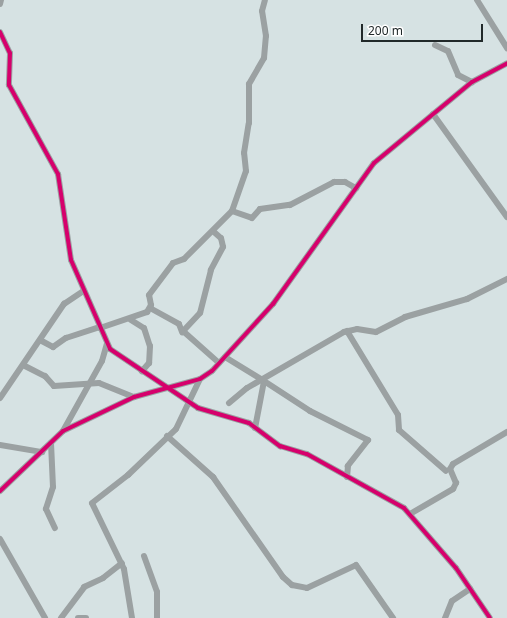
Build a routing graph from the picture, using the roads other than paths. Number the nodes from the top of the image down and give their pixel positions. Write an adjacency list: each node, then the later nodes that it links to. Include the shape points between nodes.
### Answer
1 (1, 0): 4 (street)
2 (265, 0): 12 (street, via 262,12 266,36 264,58 249,84 249,123 244,153 246,171)
3 (478, 0): 7 (street)
4 (0, 4)
5 (0, 32): 16 (street, via 10,53 9,85 58,174 71,260)
6 (435, 45): 9 (street, via 448,51 458,75)
7 (507, 48)
8 (507, 63): 9 (street)
9 (472, 82): 10 (street)
10 (432, 114): 11 (street, via 382,155); 13 (street)
11 (356, 188): 12 (street, via 345,182 334,182 290,205 260,209 252,218); 24 (street, via 273,304)
12 (232, 212): 14 (street)
13 (507, 218)
14 (214, 232): 17 (street, via 184,259 173,263 150,295); 21 (street, via 221,238 223,247 211,270 200,313 184,329)
15 (507, 279): 20 (street, via 467,299 405,317 376,332)
16 (82, 292): 19 (street); 22 (street, via 64,304)
17 (150, 308): 18 (street); 21 (street, via 179,324)
18 (131, 320): 19 (street); 27 (street, via 144,328 150,346 149,363)
19 (100, 328): 22 (street, via 66,338 53,347); 23 (street)
20 (347, 331): 29 (street); 43 (street, via 398,414 400,430)
21 (183, 334): 25 (street)
22 (40, 340): 26 (street)
23 (107, 344): 27 (street, via 113,353); 30 (street, via 102,361)
24 (225, 357): 25 (street); 29 (street)
25 (219, 362): 28 (street)
26 (23, 365): 30 (street, via 45,376 54,386 70,383); 33 (street)
27 (142, 371): 31 (street)
28 (200, 379): 31 (street); 34 (street, via 192,391)
29 (263, 380): 35 (street); 36 (street); 44 (street, via 310,411 368,440 348,466)
30 (88, 385): 32 (street, via 100,383); 37 (street)
31 (167, 386): 32 (street); 34 (street)
32 (134, 397): 37 (street)
33 (0, 398)
34 (189, 402): 36 (street); 39 (street, via 181,422)
35 (229, 403)
36 (256, 428): 44 (street, via 280,446 307,454)
37 (63, 431): 40 (street)
38 (507, 432): 46 (street, via 453,464 450,469 456,483 453,489)
39 (167, 436): 50 (street, via 128,475 92,503); 58 (street, via 212,477 283,577 292,585 307,588 356,565)
40 (51, 443): 42 (street); 47 (street, via 53,487 46,509)
41 (0, 445): 42 (street)
42 (42, 452): 45 (street)
43 (446, 471)
44 (347, 477): 46 (street, via 404,508)
45 (0, 491)
46 (410, 514): 51 (street)
47 (55, 528)
48 (0, 539): 52 (street)
49 (144, 556): 57 (street, via 157,592)
50 (122, 563): 53 (street, via 103,578 84,587); 56 (street)
51 (470, 588): 59 (street, via 452,600); 60 (street)
52 (42, 616)
53 (61, 618)
54 (78, 618): 55 (street)
55 (86, 618)
56 (132, 618)
57 (157, 618)
58 (393, 618)
59 (445, 618)
60 (490, 618)

